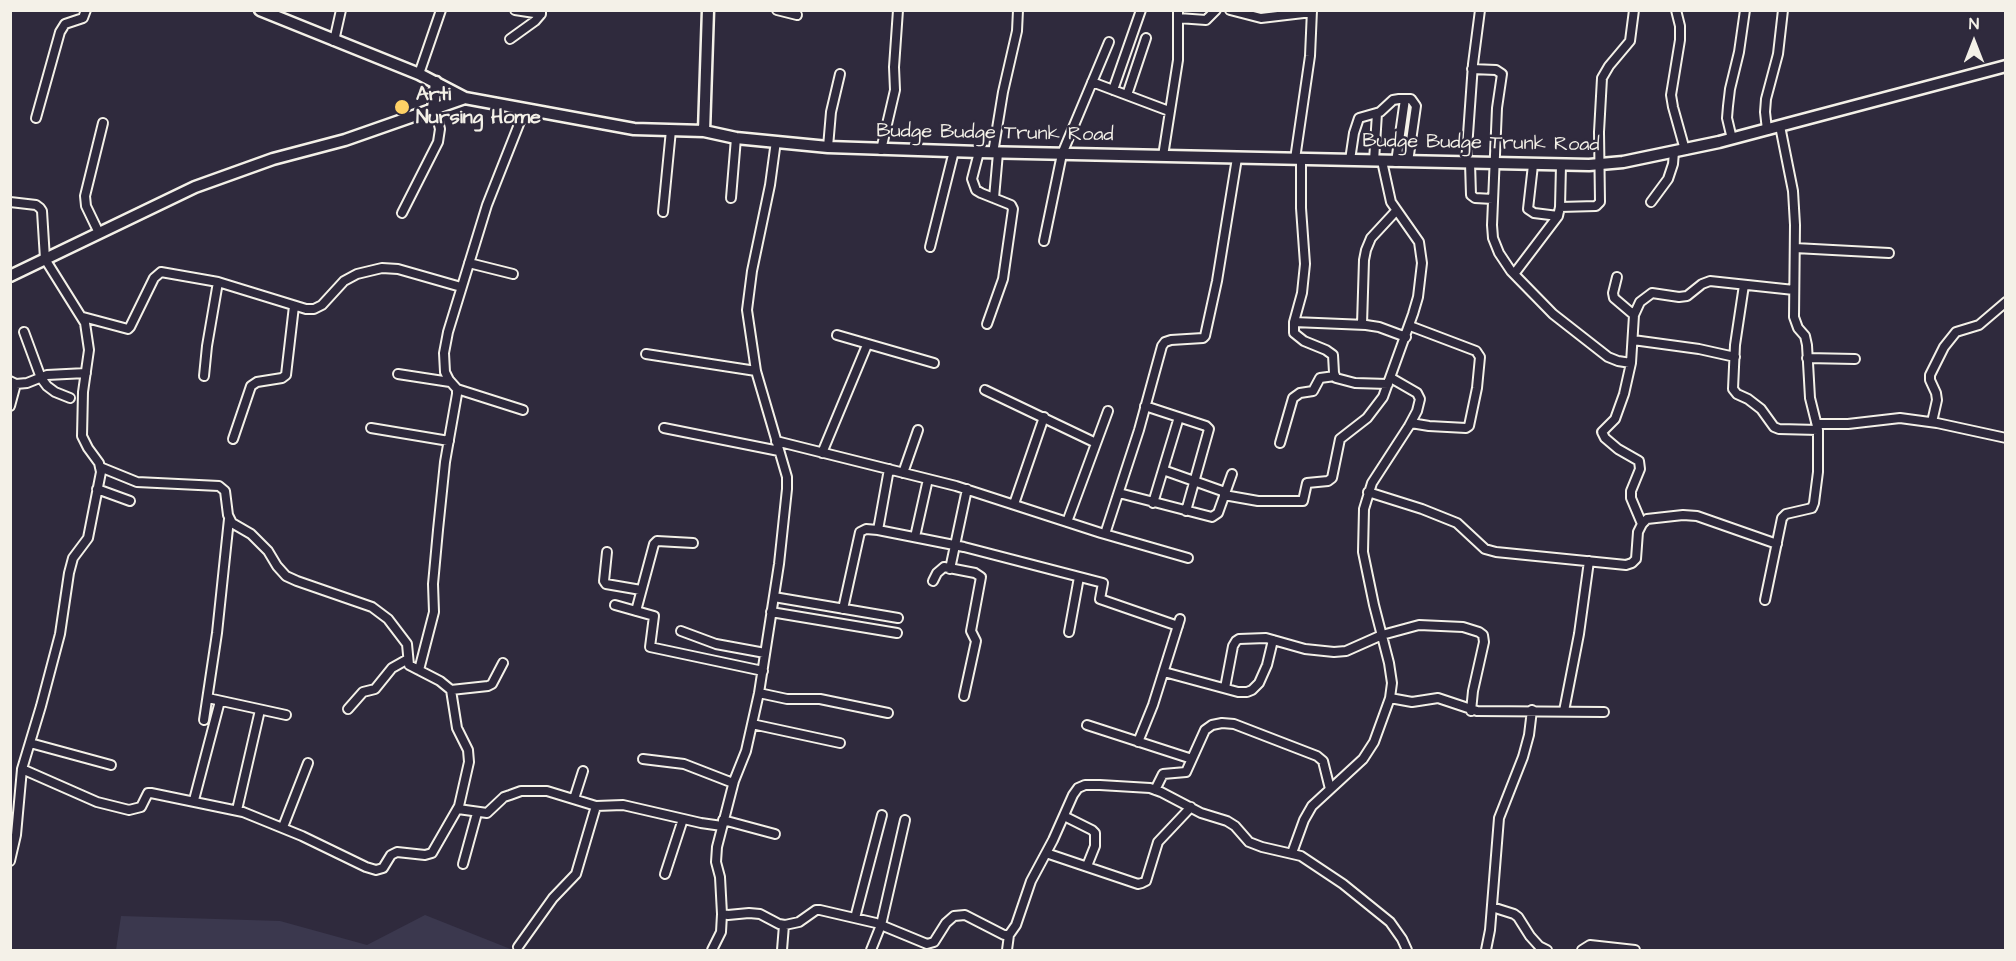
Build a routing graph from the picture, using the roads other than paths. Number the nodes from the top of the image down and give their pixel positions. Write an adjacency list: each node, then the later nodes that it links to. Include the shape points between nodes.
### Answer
1 (86, 10): 40 (street, via 83,18 65,24 60,32)
2 (260, 10): 24 (main road)
3 (340, 10): 24 (street)
4 (441, 10): 28 (street)
5 (515, 10): 19 (street)
6 (708, 10): 45 (main road)
7 (777, 10): 21 (street)
8 (898, 10): 50 (street, via 895,90)
9 (1018, 10): 54 (street)
10 (1142, 10): 32 (street)
11 (1216, 10): 20 (street, via 1206,20)
12 (1230, 10): 18 (street, via 1261,18)
13 (1480, 10): 27 (street)
14 (1634, 10): 67 (street, via 1630,41 1602,78)
15 (1676, 10): 52 (street, via 1680,40 1671,95)
16 (1745, 10): 47 (street, via 1728,106)
17 (1783, 10): 44 (street, via 1766,106)
18 (1312, 11): 58 (street)
19 (541, 12): 23 (street)
20 (1178, 14): 38 (street, via 1178,60)
21 (797, 15)
22 (1146, 38): 33 (street)
23 (510, 39)
24 (334, 41): 28 (main road)
25 (1109, 42): 31 (street)
26 (2006, 66): 42 (main road, Budge Budge Trunk Road)
27 (1472, 69): 63 (street); 64 (street, via 1502,74)
28 (419, 74): 30 (main road)
29 (840, 74): 49 (street)
30 (436, 82): 34 (main road); 36 (main road)
31 (1092, 82): 32 (street); 55 (street)
32 (1113, 90): 33 (street)
33 (1126, 95): 38 (street)
34 (465, 98): 36 (main road); 37 (main road, Budge Budge Trunk Road)
35 (1405, 99): 39 (street, via 1393,100); 61 (street); 62 (street, via 1414,101 1416,106)
36 (434, 109): 76 (street, via 440,129 438,142); 78 (main road, via 195,187)
37 (525, 109): 43 (main road, Budge Budge Trunk Road, via 633,129); 84 (street, via 486,205)
38 (1169, 111): 56 (street)
39 (1377, 113): 59 (street, via 1363,116 1357,122); 60 (street)
40 (36, 118)
41 (103, 123): 78 (street, via 85,196)
42 (1780, 126): 44 (main road, Budge Budge Trunk Road); 81 (street, via 1793,191)
43 (671, 130): 45 (main road, Budge Budge Trunk Road); 75 (street)
44 (1767, 130): 47 (main road, Budge Budge Trunk Road)
45 (704, 131): 46 (main road, Budge Budge Trunk Road)
46 (736, 138): 48 (main road, Budge Budge Trunk Road); 68 (street)
47 (1732, 139): 52 (main road, Budge Budge Trunk Road)
48 (776, 141): 49 (main road, Budge Budge Trunk Road); 112 (street, via 747,310)
49 (828, 147): 50 (main road, Budge Budge Trunk Road)
50 (881, 150): 51 (main road, Budge Budge Trunk Road)
51 (954, 151): 53 (main road, Budge Budge Trunk Road); 80 (street)
52 (1679, 151): 67 (main road, Budge Budge Trunk Road); 72 (street, via 1668,179)
53 (979, 152): 54 (main road, Budge Budge Trunk Road); 69 (street, via 973,184 981,193)
54 (995, 153): 55 (main road, Budge Budge Trunk Road); 69 (street)
55 (1062, 154): 56 (main road, Budge Budge Trunk Road); 79 (street)
56 (1163, 156): 57 (main road, Budge Budge Trunk Road)
57 (1237, 158): 58 (main road, Budge Budge Trunk Road); 125 (street, via 1205,336 1171,340 1162,346)
58 (1298, 159): 59 (main road, Budge Budge Trunk Road); 97 (street, via 1305,264)
59 (1350, 160): 60 (main road, Budge Budge Trunk Road)
60 (1378, 161): 61 (main road, Budge Budge Trunk Road); 74 (street)
61 (1396, 162): 62 (main road, Budge Budge Trunk Road)
62 (1408, 162): 63 (main road, Budge Budge Trunk Road)
63 (1468, 163): 64 (main road, Budge Budge Trunk Road); 70 (street, via 1471,195)
64 (1494, 164): 65 (main road, Budge Budge Trunk Road); 70 (street)
65 (1533, 165): 66 (main road, Budge Budge Trunk Road); 77 (street, via 1528,208 1534,213)
66 (1561, 165): 67 (main road, Budge Budge Trunk Road); 73 (street)
67 (1600, 165): 73 (street, via 1598,204)
68 (731, 198)
69 (994, 198): 98 (street, via 1013,209 1003,279)
70 (1493, 199): 86 (street, via 1493,238 1498,253)
71 (10, 202): 83 (street, via 36,205 42,211)
72 (1651, 202)
73 (1560, 207): 77 (street)
74 (1396, 211): 99 (street, via 1371,238 1366,250); 100 (street, via 1422,251 1420,286)
75 (663, 212)
76 (402, 213)
77 (1558, 216): 86 (street)
78 (99, 233): 83 (main road)
79 (1044, 241)
80 (930, 247)
81 (1795, 248): 82 (street); 92 (street)
82 (1889, 253)
83 (45, 259): 87 (main road); 96 (street)
84 (469, 263): 85 (street); 91 (street)
85 (513, 274)
86 (1514, 274): 111 (street, via 1553,314 1608,357)
87 (10, 276)
88 (1617, 277): 95 (street, via 1614,298)
89 (218, 282): 94 (street); 96 (street, via 161,273 154,278 128,329); 115 (street)
90 (1744, 285): 92 (street); 95 (street, via 1710,281 1687,296 1652,293 1640,302); 107 (street)
91 (461, 287): 94 (street, via 382,268 344,281 314,309); 120 (street, via 444,353)
92 (1794, 290): 108 (street, via 1794,317 1805,336)
93 (2006, 302): 130 (street, via 1979,325 1956,332 1944,347 1930,375 1937,400)
94 (294, 306): 137 (street, via 286,375 251,386)
95 (1634, 315): 104 (street)
96 (83, 318): 113 (street, via 89,350)
97 (1294, 321): 99 (street); 116 (street, via 1297,336 1333,355)
98 (987, 324)
99 (1362, 324): 103 (street)
100 (1410, 326): 103 (street); 131 (street, via 1476,351 1480,357 1469,426)
101 (24, 332): 117 (street)
102 (837, 335): 105 (street)
103 (1406, 337): 118 (street)
104 (1633, 340): 107 (street); 111 (street)
105 (867, 345): 110 (street); 143 (street)
106 (646, 354): 112 (street)
107 (1735, 357): 132 (street, via 1732,389 1761,409 1770,425 1779,429)
108 (1807, 358): 109 (street); 132 (street, via 1810,398)
109 (1855, 359)
110 (934, 363)
111 (1631, 363): 162 (street, via 1618,413 1602,435 1639,461 1631,498)
112 (756, 371): 139 (street)
113 (86, 374): 117 (street); 144 (street, via 82,436)
114 (398, 374): 120 (street)
115 (204, 376)
116 (1335, 376): 118 (street, via 1355,383); 141 (street, via 1320,378 1313,391 1293,398)
117 (41, 378): 119 (street, via 27,384); 123 (street, via 50,389)
118 (1390, 381): 131 (street, via 1419,396); 155 (street, via 1372,413 1340,439 1332,478 1307,483 1303,501 1258,501)
119 (14, 382): 124 (street)
120 (450, 382): 121 (street)
121 (457, 389): 126 (street); 138 (street)
122 (985, 390): 128 (street)
123 (70, 398)
124 (10, 406)
125 (1145, 406): 129 (street); 154 (street)
126 (523, 410)
127 (1107, 411): 140 (street)
128 (1044, 417): 140 (street); 158 (street)
129 (1179, 417): 146 (street); 150 (street, via 1209,429)
130 (1932, 422): 132 (street, via 1900,418); 136 (street)
131 (1411, 423): 153 (street)
132 (1818, 427): 167 (street, via 1814,503 1812,508 1782,518)
133 (371, 428): 138 (street)
134 (664, 428): 142 (street)
135 (918, 429): 147 (street)
136 (2006, 438)
137 (233, 439)
138 (449, 441): 191 (street, via 434,573 434,612)
139 (776, 441): 142 (street); 143 (street)
140 (1096, 443): 161 (street)
141 (1280, 443)
142 (779, 451): 176 (street, via 787,489)
143 (822, 453): 145 (street)
144 (100, 467): 151 (street); 160 (street, via 137,482 219,486 225,491)
145 (889, 470): 147 (street); 163 (street)
146 (1163, 470): 150 (street); 157 (street)
147 (903, 473): 149 (street)
148 (1232, 474): 155 (street)
149 (928, 479): 152 (street); 165 (street)
150 (1195, 481): 155 (street); 159 (street)
151 (97, 489): 156 (street); 212 (street, via 88,537 73,558 69,573 60,634)
152 (967, 489): 158 (street); 168 (street)
153 (1368, 492): 171 (street, via 1457,523 1485,549); 186 (street, via 1364,552)
154 (1119, 494): 157 (street); 164 (street)
155 (1225, 494): 159 (street, via 1215,516)
156 (130, 501)
157 (1153, 503): 159 (street)
158 (1014, 504): 161 (street)
159 (1186, 512)
160 (229, 519): 189 (street, via 251,534 286,576 380,612 404,638); 198 (street)
161 (1067, 522): 164 (street)
162 (1642, 524): 167 (street, via 1647,519 1665,516 1697,516); 171 (street, via 1632,563)
163 (878, 530): 165 (street); 179 (street, via 860,532)
164 (1105, 534): 170 (street)
165 (915, 537): 168 (street)
166 (693, 543): 175 (street, via 657,541)
167 (1777, 544): 177 (street)
168 (955, 545): 172 (street); 173 (street)
169 (607, 552): 175 (street, via 606,584)
170 (1188, 558)
171 (1589, 561): 205 (street)
172 (950, 568): 174 (street, via 940,569); 197 (street, via 981,577 971,631 976,641)
173 (1079, 577): 184 (street); 193 (street, via 1103,583 1100,599 1179,623)
174 (933, 581)
175 (641, 590): 180 (street)
176 (774, 597): 179 (street); 181 (street)
177 (1765, 600)
178 (615, 605): 180 (street)
179 (843, 609): 182 (street)
180 (636, 610): 192 (street, via 654,616 650,647)
181 (771, 612): 185 (street); 188 (street)
182 (898, 618)
183 (681, 631): 188 (street, via 716,644)
184 (1069, 632)
185 (897, 633)
186 (1382, 635): 187 (street, via 1346,651 1334,652); 199 (street, via 1392,683); 204 (street, via 1436,625 1479,632 1484,650)
187 (1273, 640): 194 (street, via 1256,688 1247,692); 194 (street, via 1245,637 1236,641)
188 (765, 653): 192 (street)
189 (408, 659): 191 (street, via 409,665); 201 (street, via 392,668 375,689 363,692)
190 (503, 663): 195 (street, via 492,684)
191 (418, 670): 195 (street)
192 (763, 671): 196 (street)
193 (1164, 672): 194 (street); 213 (street)
194 (1225, 688)
195 (451, 690): 228 (street, via 457,728 468,750 469,762)
196 (759, 693): 207 (street, via 787,699 820,699); 210 (street)
197 (964, 696)
198 (208, 698): 200 (street); 209 (street)
199 (1390, 698): 204 (street, via 1412,702 1445,699); 222 (street, via 1374,742 1363,759)
200 (220, 701): 202 (street); 225 (street)
201 (348, 709)
202 (260, 710): 208 (street); 229 (street)
203 (1532, 710): 204 (street); 205 (street); 244 (street, via 1523,757 1500,818)
204 (1471, 711)
205 (1564, 711): 206 (street)
206 (1604, 712)
207 (888, 713)
208 (285, 715)
209 (204, 720)
210 (752, 724): 214 (street); 221 (street)
211 (1087, 725): 213 (street)
212 (30, 742): 218 (street); 219 (street)
213 (1138, 742): 216 (street)
214 (840, 743)
215 (643, 759): 221 (street, via 684,764)
216 (1192, 759): 222 (street, via 1205,730 1212,725 1234,724 1323,760); 223 (street, via 1186,772 1163,774)
217 (308, 763): 236 (street)
218 (111, 765)
219 (22, 769): 225 (street, via 97,802 129,810 141,807 148,793); 240 (street)
220 (584, 771): 224 (street)
221 (733, 783): 235 (street)
222 (1330, 789): 239 (street, via 1312,806)
223 (1155, 790): 227 (street); 232 (street, via 1085,785 1073,795)
224 (574, 799): 226 (street); 230 (street, via 547,791 521,791 504,797 487,813)
225 (194, 800): 229 (street)
226 (596, 806): 233 (street, via 623,805); 250 (street, via 576,874 553,898)
227 (1191, 807): 239 (street, via 1227,821 1249,842); 242 (street, via 1158,842 1142,884)
228 (458, 809): 230 (street); 236 (street, via 432,853 394,853 380,870)
229 (237, 810): 236 (street)
230 (477, 813): 241 (street)
231 (882, 815): 246 (street)
232 (1064, 816): 238 (street); 242 (street, via 1095,833 1095,846)
233 (683, 819): 235 (street); 243 (street)
234 (905, 820): 248 (street)
235 (723, 823): 237 (street); 245 (street, via 716,862)
236 (283, 827)
237 (775, 834)
238 (1046, 853): 242 (street); 249 (street)
239 (1292, 853): 255 (street, via 1311,862 1383,915)
240 (10, 861)
241 (463, 864)
242 (1087, 866)
243 (665, 874)
244 (1492, 907): 256 (street); 257 (street, via 1518,917 1530,936)
245 (722, 914): 247 (street, via 760,914); 251 (street, via 721,932)
246 (855, 918): 247 (street, via 816,910 799,922); 248 (street)
247 (783, 925): 252 (street)
248 (881, 925): 249 (street, via 930,944 954,916 965,915); 253 (street)
249 (1010, 934): 254 (street)
250 (518, 947)
251 (712, 951)
252 (782, 951)
253 (871, 951)
254 (1007, 951)
255 (1407, 951)
256 (1486, 951)
257 (1547, 951)
258 (1582, 951): 259 (street, via 1590,945)
259 (1635, 951)

